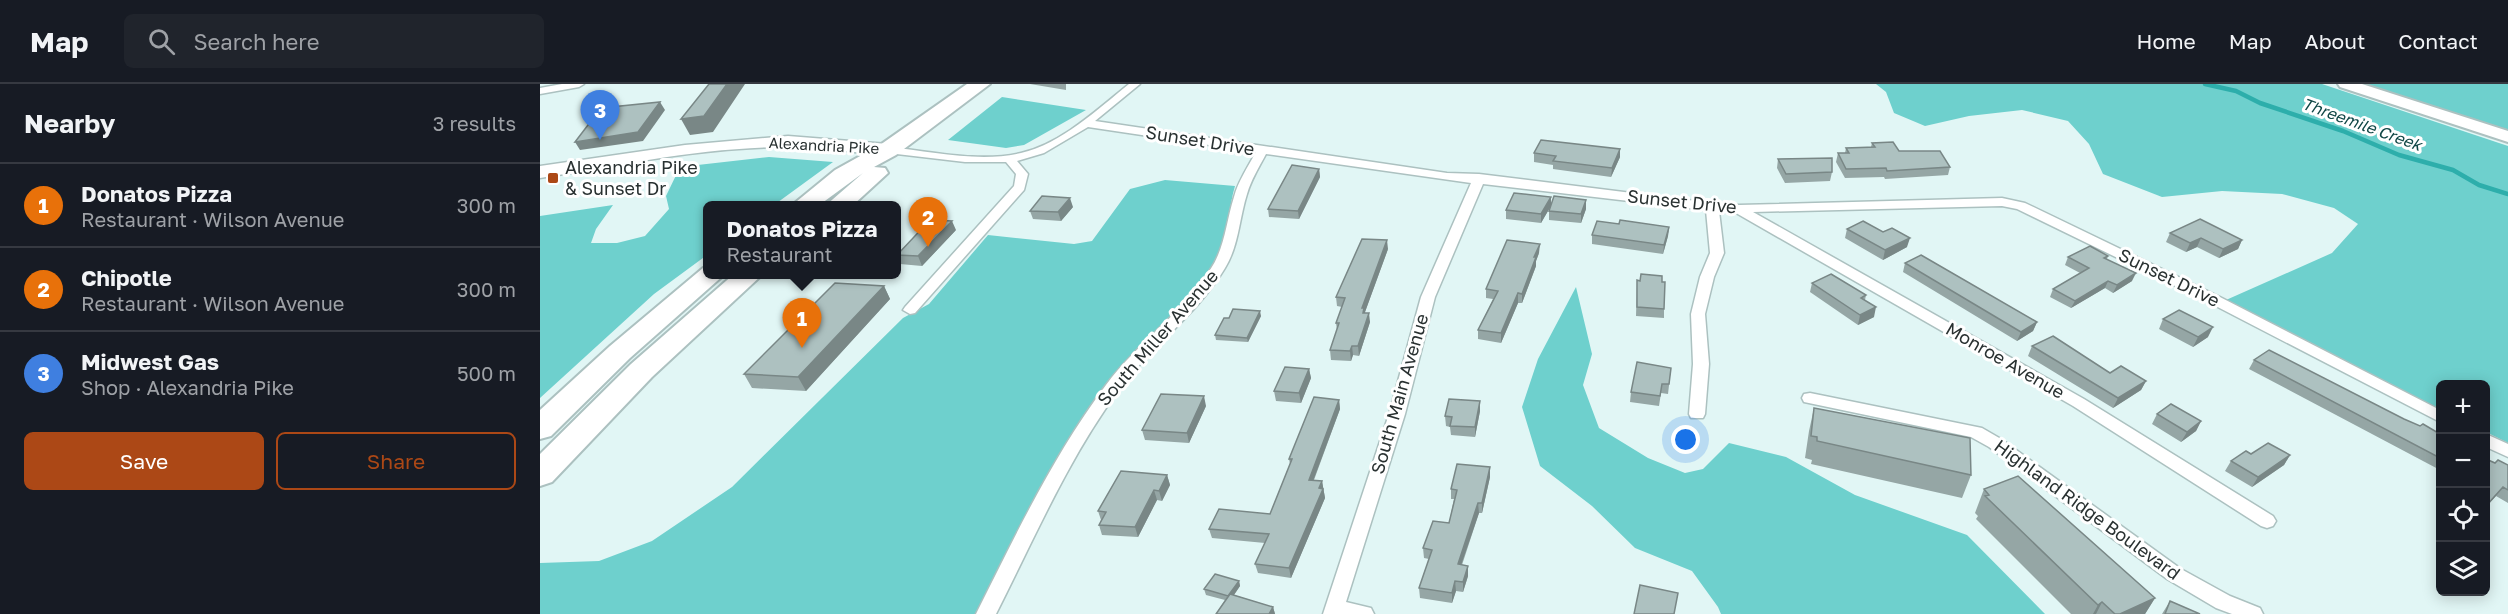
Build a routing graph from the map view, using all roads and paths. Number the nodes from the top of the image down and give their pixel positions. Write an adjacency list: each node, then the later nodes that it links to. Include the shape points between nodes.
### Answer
1 (579, 84): 5 (street)
2 (981, 84): 8 (highway, Alexandria Pike)
3 (1135, 84): 6 (street)
4 (2346, 84): 7 (main road)
5 (540, 91)
6 (1084, 123): 9 (street, Sunset Drive); 10 (street, via 1040,151)
7 (2508, 137)
8 (888, 150): 10 (street); 11 (main road, Alexandria Pike, via 775,142); 13 (highway, via 843,175); 14 (highway, via 878,171)
9 (1262, 151): 12 (street, Sunset Drive); 29 (street, South Miller Avenue, via 1242,191 1235,227 1220,267 1098,406)
10 (1009, 159): 19 (street, via 1022,174 1020,187)
11 (540, 172)
12 (1479, 178): 15 (street, Sunset Drive); 28 (street, South Main Avenue, via 1428,297 1397,414)
13 (809, 201)
14 (843, 201)
15 (1712, 207): 16 (street, Sunset Drive); 21 (street, via 1717,253 1698,314 1701,364)
16 (1739, 209): 22 (street, Sunset Drive, via 2002,202 2021,206 2213,299); 27 (street, Monroe Avenue, via 2135,437)
17 (706, 279): 23 (highway, via 620,352)
18 (744, 279): 26 (highway, via 605,405)
19 (910, 310)
20 (1810, 398): 31 (street, Highland Ridge Boulevard, via 1976,432 2174,574)
21 (1697, 414)
22 (2436, 415)
23 (540, 428)
24 (2490, 442): 25 (street)
25 (2508, 451)
26 (540, 474)
27 (2267, 521)
28 (1334, 611): 30 (street)
29 (986, 614)
30 (1364, 614)
31 (2253, 614)

